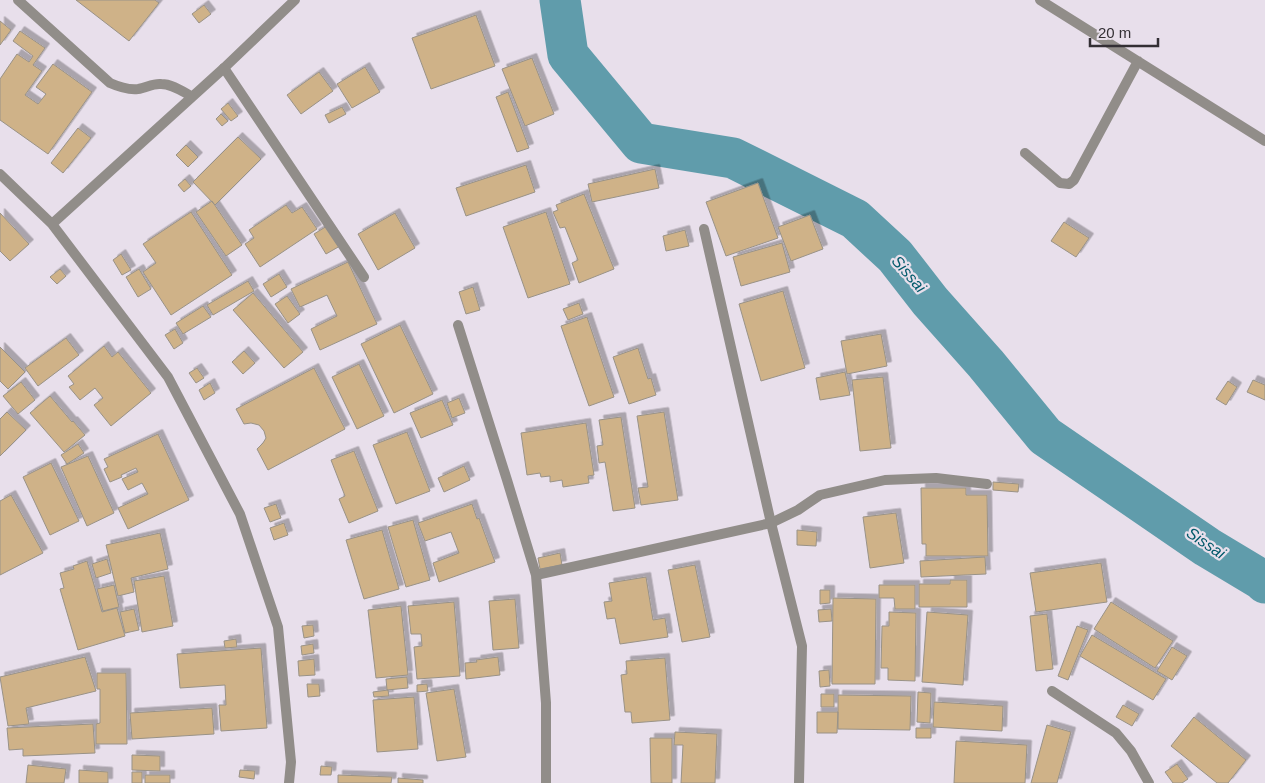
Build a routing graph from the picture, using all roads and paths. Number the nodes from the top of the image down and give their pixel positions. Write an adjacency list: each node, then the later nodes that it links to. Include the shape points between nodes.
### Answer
1 (18, 0): 6 (street, via 110,83 123,89 139,89 160,83)
2 (295, 0): 5 (street)
3 (1040, 0): 4 (street)
4 (1138, 61): 7 (street); 8 (street, via 1074,180 1068,184 1060,183)
5 (224, 68): 6 (street); 12 (street)
6 (191, 96): 10 (street)
7 (1265, 141)
8 (1025, 153)
9 (0, 174): 10 (street)
10 (52, 224): 18 (street, via 168,377 240,514 278,627 291,762)
11 (704, 229): 15 (street)
12 (364, 277)
13 (458, 325): 16 (street)
14 (988, 484): 15 (street, via 936,478 885,480 820,495)
15 (771, 523): 16 (street); 20 (street, via 802,646)
16 (536, 575): 19 (street, via 546,703)
17 (1052, 691): 21 (street, via 1116,733 1131,751)
18 (289, 783)
19 (546, 783)
20 (799, 783)
21 (1149, 783)

